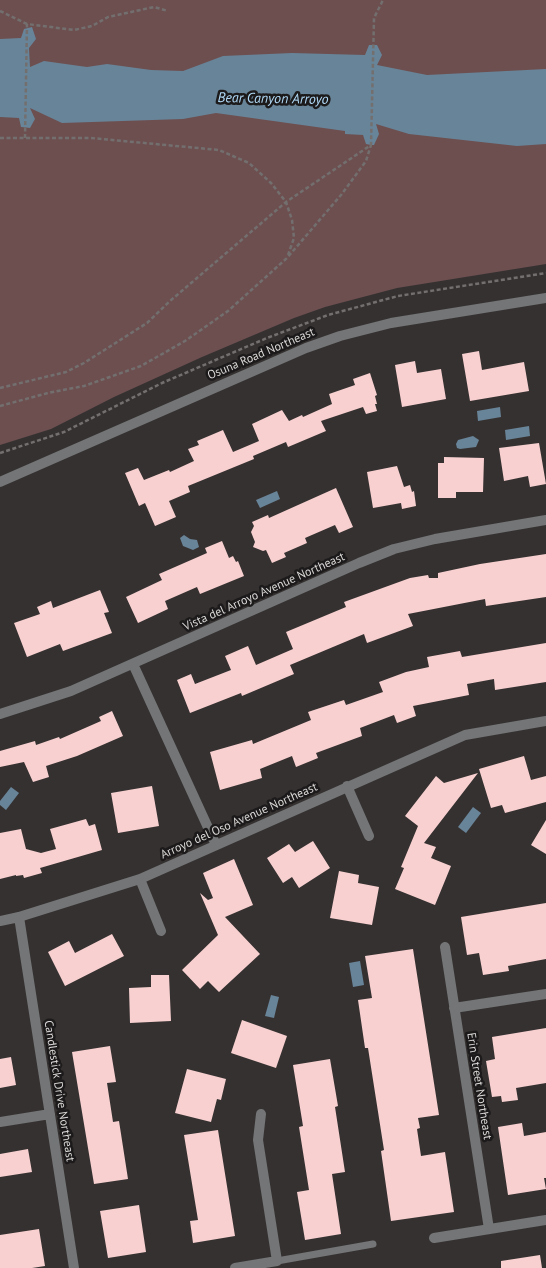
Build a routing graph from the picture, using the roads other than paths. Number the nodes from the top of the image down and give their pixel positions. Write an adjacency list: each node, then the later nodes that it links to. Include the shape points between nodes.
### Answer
1 (546, 298): 2 (street, Osuna Road Northeast, via 391,323 340,336)
2 (0, 482)
3 (546, 520): 4 (street, Vista del Arroyo Avenue Northeast, via 394,549)
4 (133, 664): 5 (street, Vista del Arroyo Avenue Northeast, via 71,691); 9 (street)
5 (0, 714)
6 (546, 721): 7 (street, Arroyo del Oso Avenue Northeast, via 465,734)
7 (347, 786): 8 (street); 9 (street, Arroyo del Oso Avenue Northeast)
8 (369, 836)
9 (216, 845): 10 (street, Arroyo del Oso Avenue Northeast)
10 (140, 879): 11 (street, Arroyo del Oso Avenue Northeast); 13 (street)
11 (19, 917): 12 (street, Arroyo del Oso Avenue Northeast); 17 (street, Candlestick Drive Northeast)
12 (0, 921)
13 (161, 931)
14 (445, 947): 16 (street, Erin Street Northeast)
15 (546, 994): 16 (street)
16 (454, 1008): 21 (street, Erin Street Northeast)
17 (50, 1114): 19 (street); 25 (street, Candlestick Drive Northeast)
18 (261, 1114): 24 (street, via 258,1140)
19 (0, 1122)
20 (546, 1220): 21 (street)
21 (489, 1229): 22 (street)
22 (434, 1238)
23 (372, 1244): 24 (lane)
24 (277, 1261): 26 (street)
25 (74, 1268)
26 (235, 1268)

